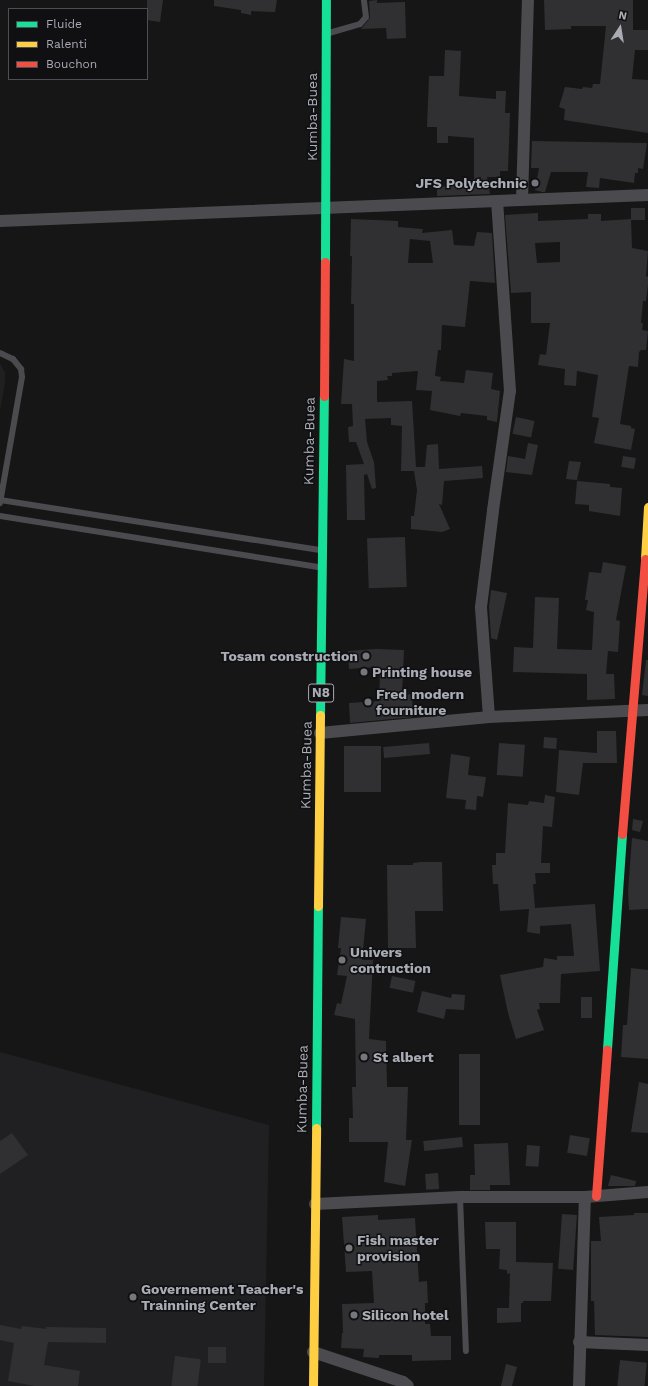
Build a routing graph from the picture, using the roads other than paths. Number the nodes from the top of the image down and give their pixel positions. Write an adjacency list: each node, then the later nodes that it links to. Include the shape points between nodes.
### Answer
1 (326, 0): 4 (main road, Kumba-Buea / N8)
2 (364, 0): 4 (lane, via 366,17 360,24)
3 (528, 0): 6 (street)
4 (326, 34): 8 (main road, Kumba-Buea / N8)
5 (648, 195): 6 (street)
6 (522, 200): 7 (street)
7 (497, 201): 8 (street); 18 (street, via 510,391 481,607)
8 (326, 207): 9 (street); 14 (main road, Kumba-Buea / N8)
9 (0, 221)
10 (0, 353): 11 (lane, via 13,359 21,369 22,376)
11 (0, 501): 14 (lane)
12 (648, 507): 17 (main road)
13 (0, 516): 15 (lane)
14 (321, 550): 15 (main road, Kumba-Buea / N8)
15 (321, 567): 19 (main road, Kumba-Buea / N8)
16 (648, 710): 17 (street)
17 (631, 711): 18 (street); 21 (main road)
18 (489, 717): 19 (street)
19 (320, 733): 23 (main road, Kumba-Buea / N8)
20 (648, 1192): 21 (street)
21 (590, 1196): 22 (street); 24 (street)
22 (460, 1197): 23 (street); 26 (lane)
23 (315, 1204): 27 (main road, Kumba-Buea / N8)
24 (579, 1342): 25 (street); 30 (street)
25 (648, 1345)
26 (466, 1351)
27 (313, 1352): 28 (main road, Kumba-Buea / N8); 29 (street, via 403,1382)
28 (313, 1386)
29 (408, 1386)
30 (579, 1386)

